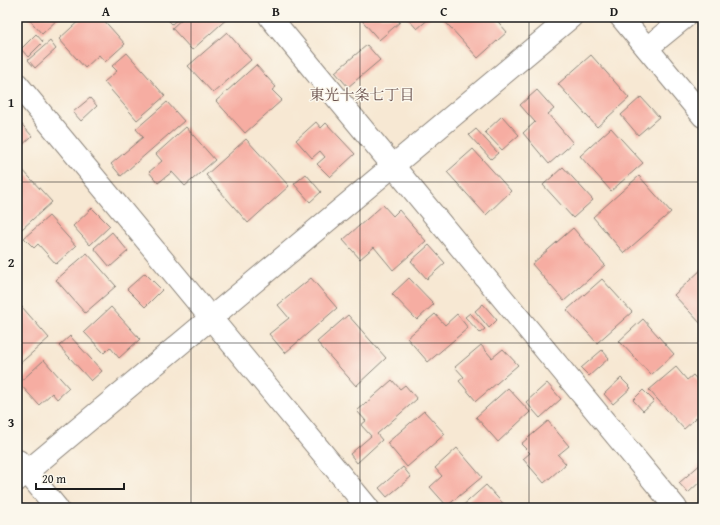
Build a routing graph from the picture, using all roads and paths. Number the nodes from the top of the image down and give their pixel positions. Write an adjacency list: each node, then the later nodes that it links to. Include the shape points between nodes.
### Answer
1 (270, 17): 8 (street)
2 (571, 17): 8 (street)
3 (621, 17): 5 (street)
4 (685, 17): 5 (street)
5 (647, 48): 7 (street)
6 (17, 84): 9 (street)
7 (703, 116)
8 (394, 166): 9 (street); 13 (street)
9 (211, 318): 10 (street); 12 (street)
10 (20, 470): 11 (street)
11 (57, 508)
12 (368, 508)
13 (676, 508)

